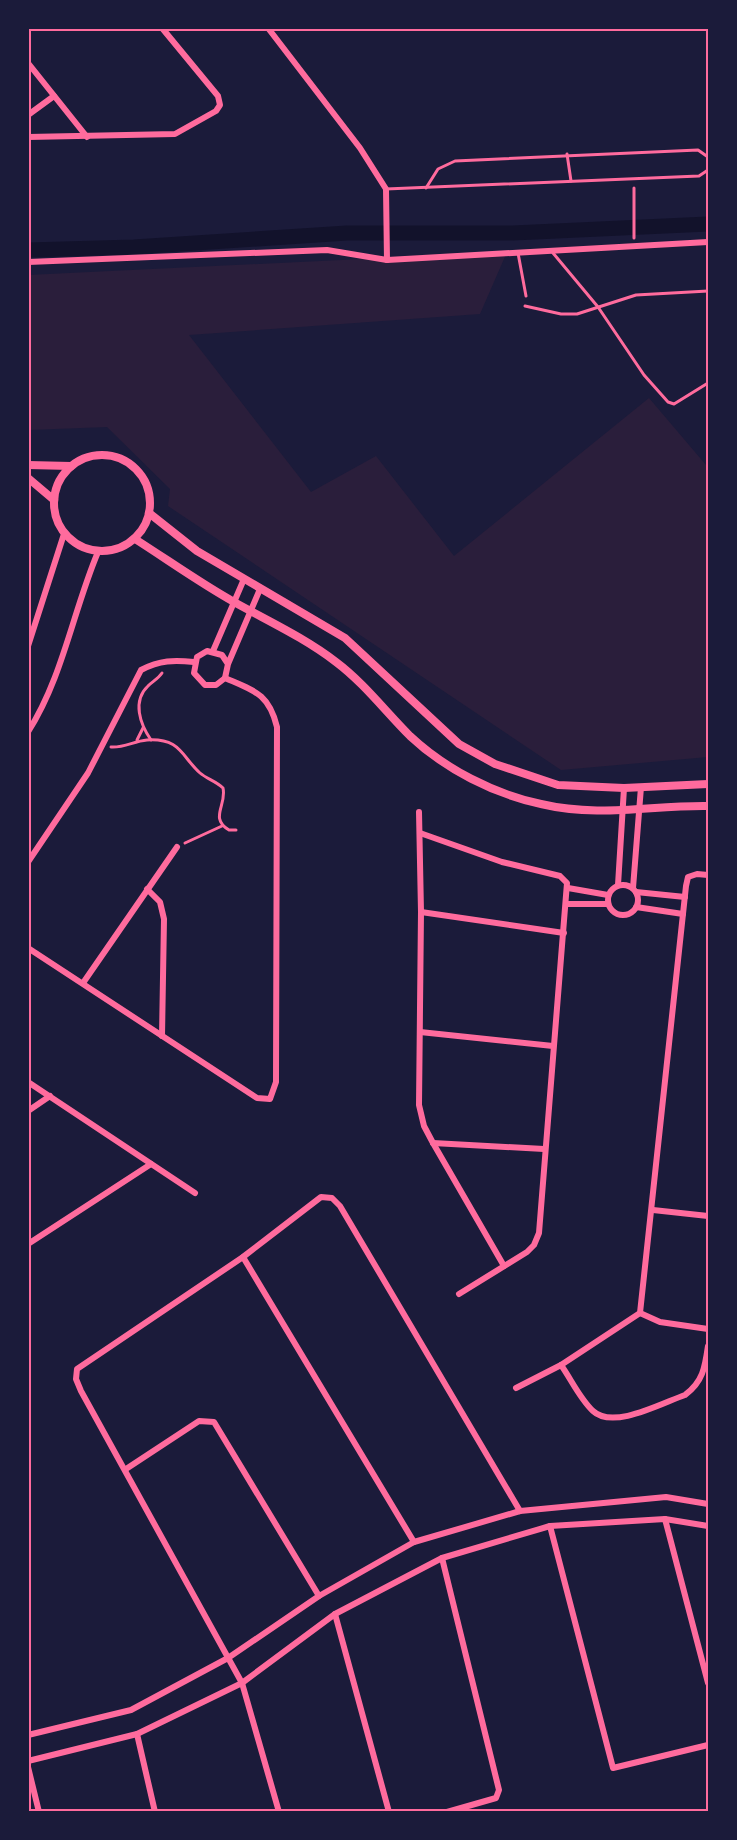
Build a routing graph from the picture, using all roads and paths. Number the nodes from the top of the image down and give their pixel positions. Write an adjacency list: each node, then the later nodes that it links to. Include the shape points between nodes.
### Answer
1 (162, 28): 7 (street, via 218,96 220,105 216,111 175,134)
2 (268, 28): 14 (street, via 360,148)
3 (28, 63): 4 (street)
4 (54, 96): 5 (street); 7 (street)
5 (28, 115)
6 (28, 137): 7 (street)
7 (87, 137)
8 (567, 154): 9 (lane, via 698,150); 12 (lane); 13 (lane, via 455,161 438,170)
9 (708, 157)
10 (708, 170): 11 (lane, via 699,176)
11 (635, 177): 12 (lane); 15 (path)
12 (571, 180): 13 (lane)
13 (426, 188): 14 (lane)
14 (386, 189): 19 (street)
15 (633, 230)
16 (708, 242): 18 (street)
17 (517, 251): 18 (street); 19 (street); 22 (lane)
18 (553, 253): 24 (lane)
19 (387, 260): 20 (street, via 327,250)
20 (28, 262)
21 (708, 291): 24 (lane, via 636,295)
22 (526, 296)
23 (525, 306): 24 (lane, via 570,314)
24 (598, 308): 25 (lane, via 668,402 682,401)
25 (708, 382)
26 (28, 465): 27 (street)
27 (71, 466): 29 (street, via 56,488); 30 (street, via 91,456 115,456 125,461 148,487)
28 (28, 478): 29 (street)
29 (54, 500): 31 (street, via 54,513)
30 (149, 513): 32 (street); 34 (street, via 197,551)
31 (64, 534): 33 (street, via 82,548); 38 (street)
32 (135, 538): 33 (street, via 121,548); 36 (street)
33 (98, 552): 45 (street, via 56,678)
34 (244, 579): 35 (street); 36 (street)
35 (260, 589): 37 (street); 51 (street, via 345,638 429,718 477,754 525,776 558,785)
36 (233, 602): 37 (street); 39 (street)
37 (250, 611): 42 (street); 55 (street, via 336,661 412,738 475,780 542,804)
38 (28, 646)
39 (213, 651): 41 (street, via 202,653); 42 (street)
40 (170, 659): 41 (street); 44 (path, via 159,678 146,687 140,701); 48 (street, via 141,670)
41 (195, 662): 43 (street, via 196,678 205,685 216,685)
42 (228, 664): 43 (street)
43 (225, 678): 77 (street, via 252,690 272,706 278,727 276,1082 270,1099 257,1098)
44 (142, 728): 46 (path); 47 (path)
45 (28, 732)
46 (151, 740): 47 (path); 56 (path, via 184,751 200,772 223,788 225,796 218,814)
47 (137, 741): 48 (path, via 120,747)
48 (103, 746): 60 (street)
49 (708, 784): 50 (street)
50 (641, 787): 51 (street); 53 (street)
51 (624, 788): 55 (street)
52 (708, 806): 53 (street)
53 (640, 810): 55 (street); 65 (street)
54 (419, 812): 58 (street)
55 (623, 812): 62 (street)
56 (222, 826): 57 (path, via 229,831); 59 (path)
57 (237, 830)
58 (420, 832): 64 (street, via 502,862 560,876); 71 (street)
59 (177, 847): 63 (street)
60 (28, 862)
61 (708, 875): 67 (street, via 688,877)
62 (618, 885): 65 (street); 66 (street)
63 (147, 888): 75 (street); 77 (street, via 160,902 164,919)
64 (568, 888): 66 (street); 68 (street)
65 (635, 890): 67 (street); 70 (street)
66 (608, 895): 69 (street)
67 (685, 897): 72 (street)
68 (567, 904): 69 (street); 73 (street)
69 (608, 904): 70 (street, via 613,912 623,915)
70 (636, 908): 72 (street)
71 (421, 912): 73 (street); 76 (street)
72 (683, 914): 86 (street)
73 (564, 933): 78 (street)
74 (28, 948): 75 (street)
75 (84, 983): 77 (street)
76 (420, 1032): 78 (street); 82 (street, via 419,1105)
77 (162, 1036)
78 (553, 1046): 83 (street)
79 (28, 1082): 80 (street)
80 (50, 1096): 81 (street); 84 (street)
81 (28, 1111)
82 (433, 1143): 83 (street); 90 (street)
83 (544, 1149): 90 (street, via 539,1233 534,1245)
84 (151, 1164): 85 (street); 88 (street)
85 (195, 1194)
86 (653, 1210): 87 (street); 92 (street)
87 (708, 1216)
88 (28, 1244)
89 (243, 1257): 97 (street, via 77,1370 81,1391); 99 (street, via 321,1197 332,1198); 103 (street)
90 (504, 1266): 91 (street)
91 (459, 1294)
92 (640, 1313): 93 (street, via 660,1322); 95 (street)
93 (708, 1329)
94 (708, 1346): 95 (street, via 704,1371 693,1389 621,1418 609,1419 592,1411)
95 (561, 1365): 96 (street)
96 (516, 1388)
97 (126, 1469): 105 (street, via 199,1421 214,1422); 107 (street)
98 (708, 1504): 99 (street, via 666,1497)
99 (520, 1511): 103 (street)
100 (665, 1519): 101 (street); 102 (street); 109 (street)
101 (550, 1526): 104 (street); 112 (street, via 613,1768)
102 (708, 1526)
103 (414, 1542): 105 (street)
104 (442, 1558): 106 (street); 119 (street, via 499,1790 496,1798)
105 (319, 1596): 107 (street)
106 (335, 1614): 108 (street); 118 (street)
107 (228, 1658): 108 (street); 111 (street, via 131,1710)
108 (242, 1683): 110 (street); 117 (street)
109 (708, 1683)
110 (136, 1734): 113 (street); 116 (street)
111 (28, 1735)
112 (708, 1745)
113 (28, 1761)
114 (28, 1767): 115 (street)
115 (39, 1812)
116 (155, 1812)
117 (279, 1812)
118 (389, 1812)
119 (447, 1812)

